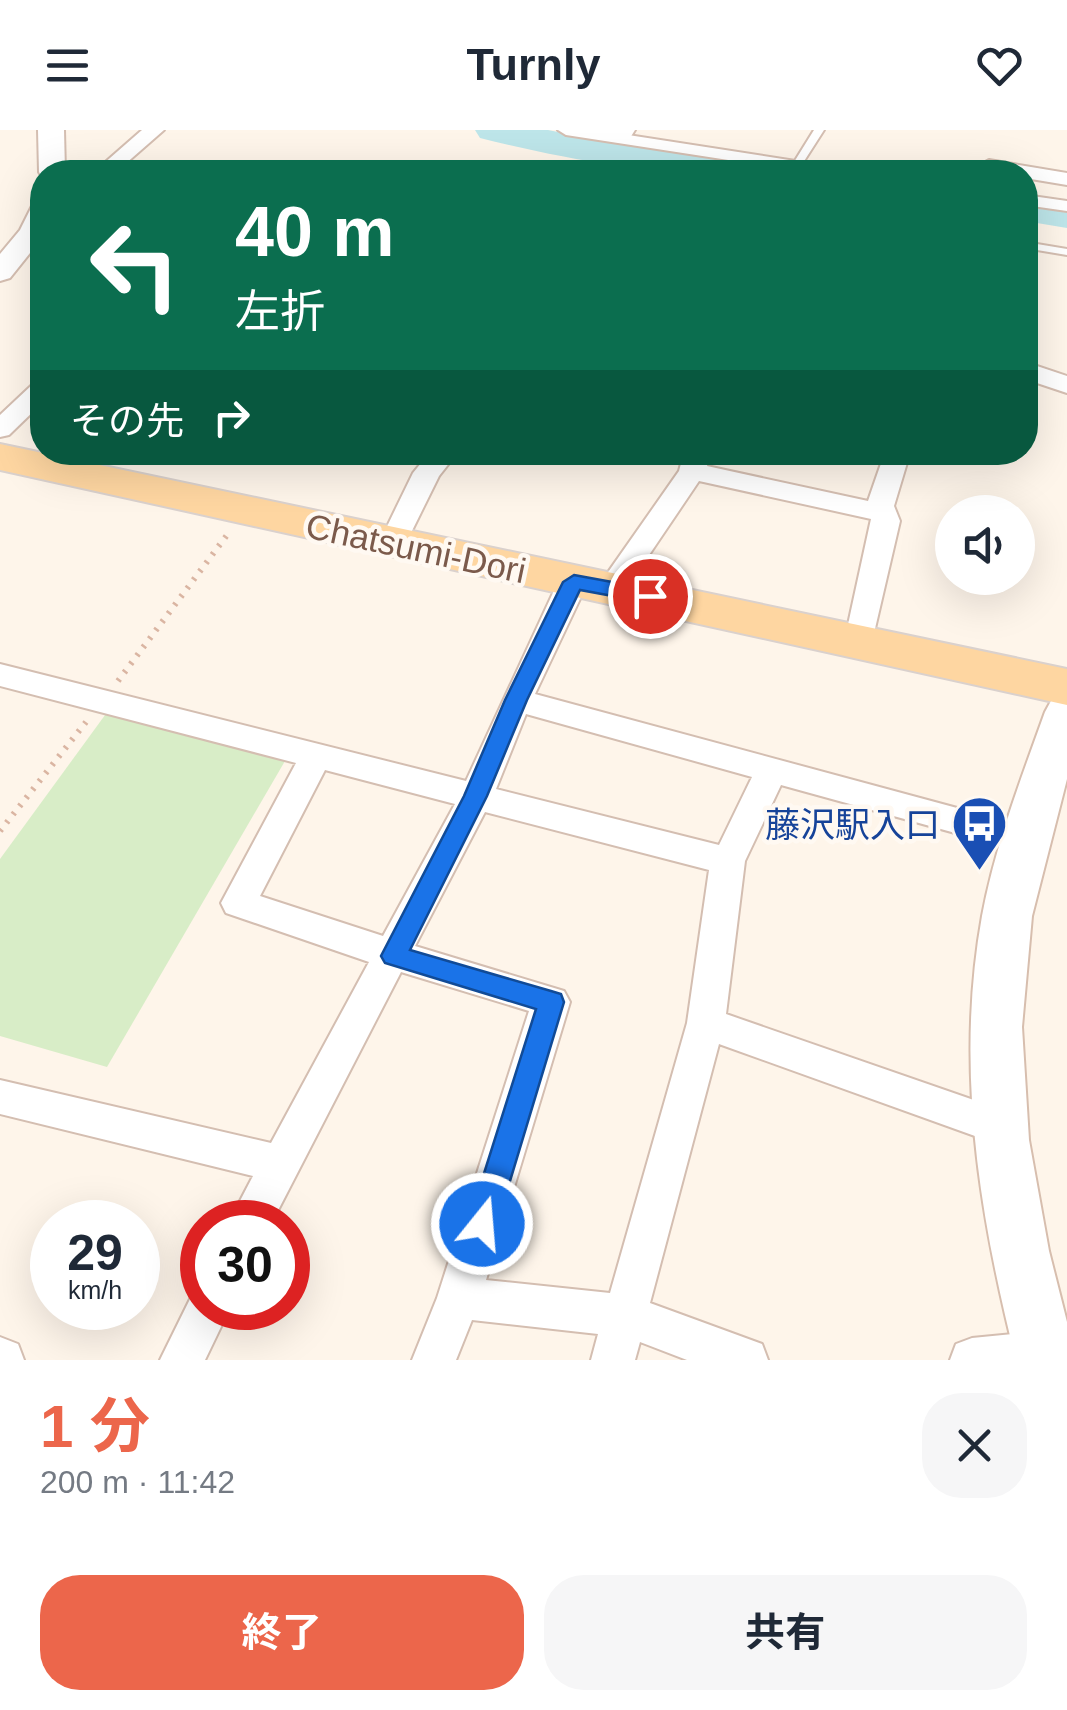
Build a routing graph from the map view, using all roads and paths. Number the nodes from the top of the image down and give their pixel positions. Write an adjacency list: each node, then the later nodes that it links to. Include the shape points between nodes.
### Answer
1 (50, 130): 7 (street)
2 (154, 130): 8 (street)
3 (566, 130): 9 (street)
4 (597, 130): 5 (street)
5 (625, 130)
6 (819, 130): 10 (lane)
7 (51, 160)
8 (118, 160)
9 (752, 160)
10 (800, 160)
11 (1038, 174): 12 (street)
12 (1067, 178)
13 (1038, 202): 14 (street)
14 (1067, 206)
15 (30, 235): 18 (street)
16 (1038, 247): 17 (lane)
17 (1067, 252)
18 (0, 272)
19 (1038, 375): 20 (street)
20 (1067, 386)
21 (30, 400): 22 (street)
22 (0, 428)
23 (0, 457): 24 (main road, Chatsumi-Dori)
24 (30, 464)
25 (35, 465): 30 (main road, Chatsumi-Dori)
26 (433, 465): 32 (street)
27 (693, 465): 33 (street)
28 (706, 465): 31 (street)
29 (893, 465): 31 (street)
30 (244, 512): 32 (main road, Chatsumi-Dori); 37 (path)
31 (883, 513): 34 (street)
32 (393, 543): 33 (main road, Chatsumi-Dori)
33 (593, 585): 34 (main road, Chatsumi-Dori); 38 (street)
34 (860, 643): 36 (main road, Chatsumi-Dori)
35 (0, 674): 37 (street)
36 (1067, 686)
37 (104, 699): 40 (street); 43 (path)
38 (516, 700): 41 (street); 42 (street)
39 (1067, 712): 44 (main road)
40 (316, 755): 42 (street); 46 (street, via 239,903)
41 (772, 770): 44 (street); 45 (street)
42 (476, 796): 45 (street); 46 (street)
43 (0, 831)
44 (1024, 839): 49 (main road, via 997,990)
45 (728, 861): 47 (street)
46 (394, 956): 50 (street); 52 (street, via 551,1002)
47 (706, 1023): 49 (street); 53 (street)
48 (0, 1097): 50 (street)
49 (1000, 1127): 55 (main road, via 1013,1222)
50 (280, 1164): 51 (street)
51 (261, 1200)
52 (460, 1298): 53 (street); 57 (street)
53 (628, 1316): 58 (street); 59 (street)
54 (197, 1330): 56 (street)
55 (1053, 1355): 60 (street)
56 (182, 1360)
57 (434, 1360)
58 (613, 1360)
59 (746, 1360)
60 (972, 1360)

